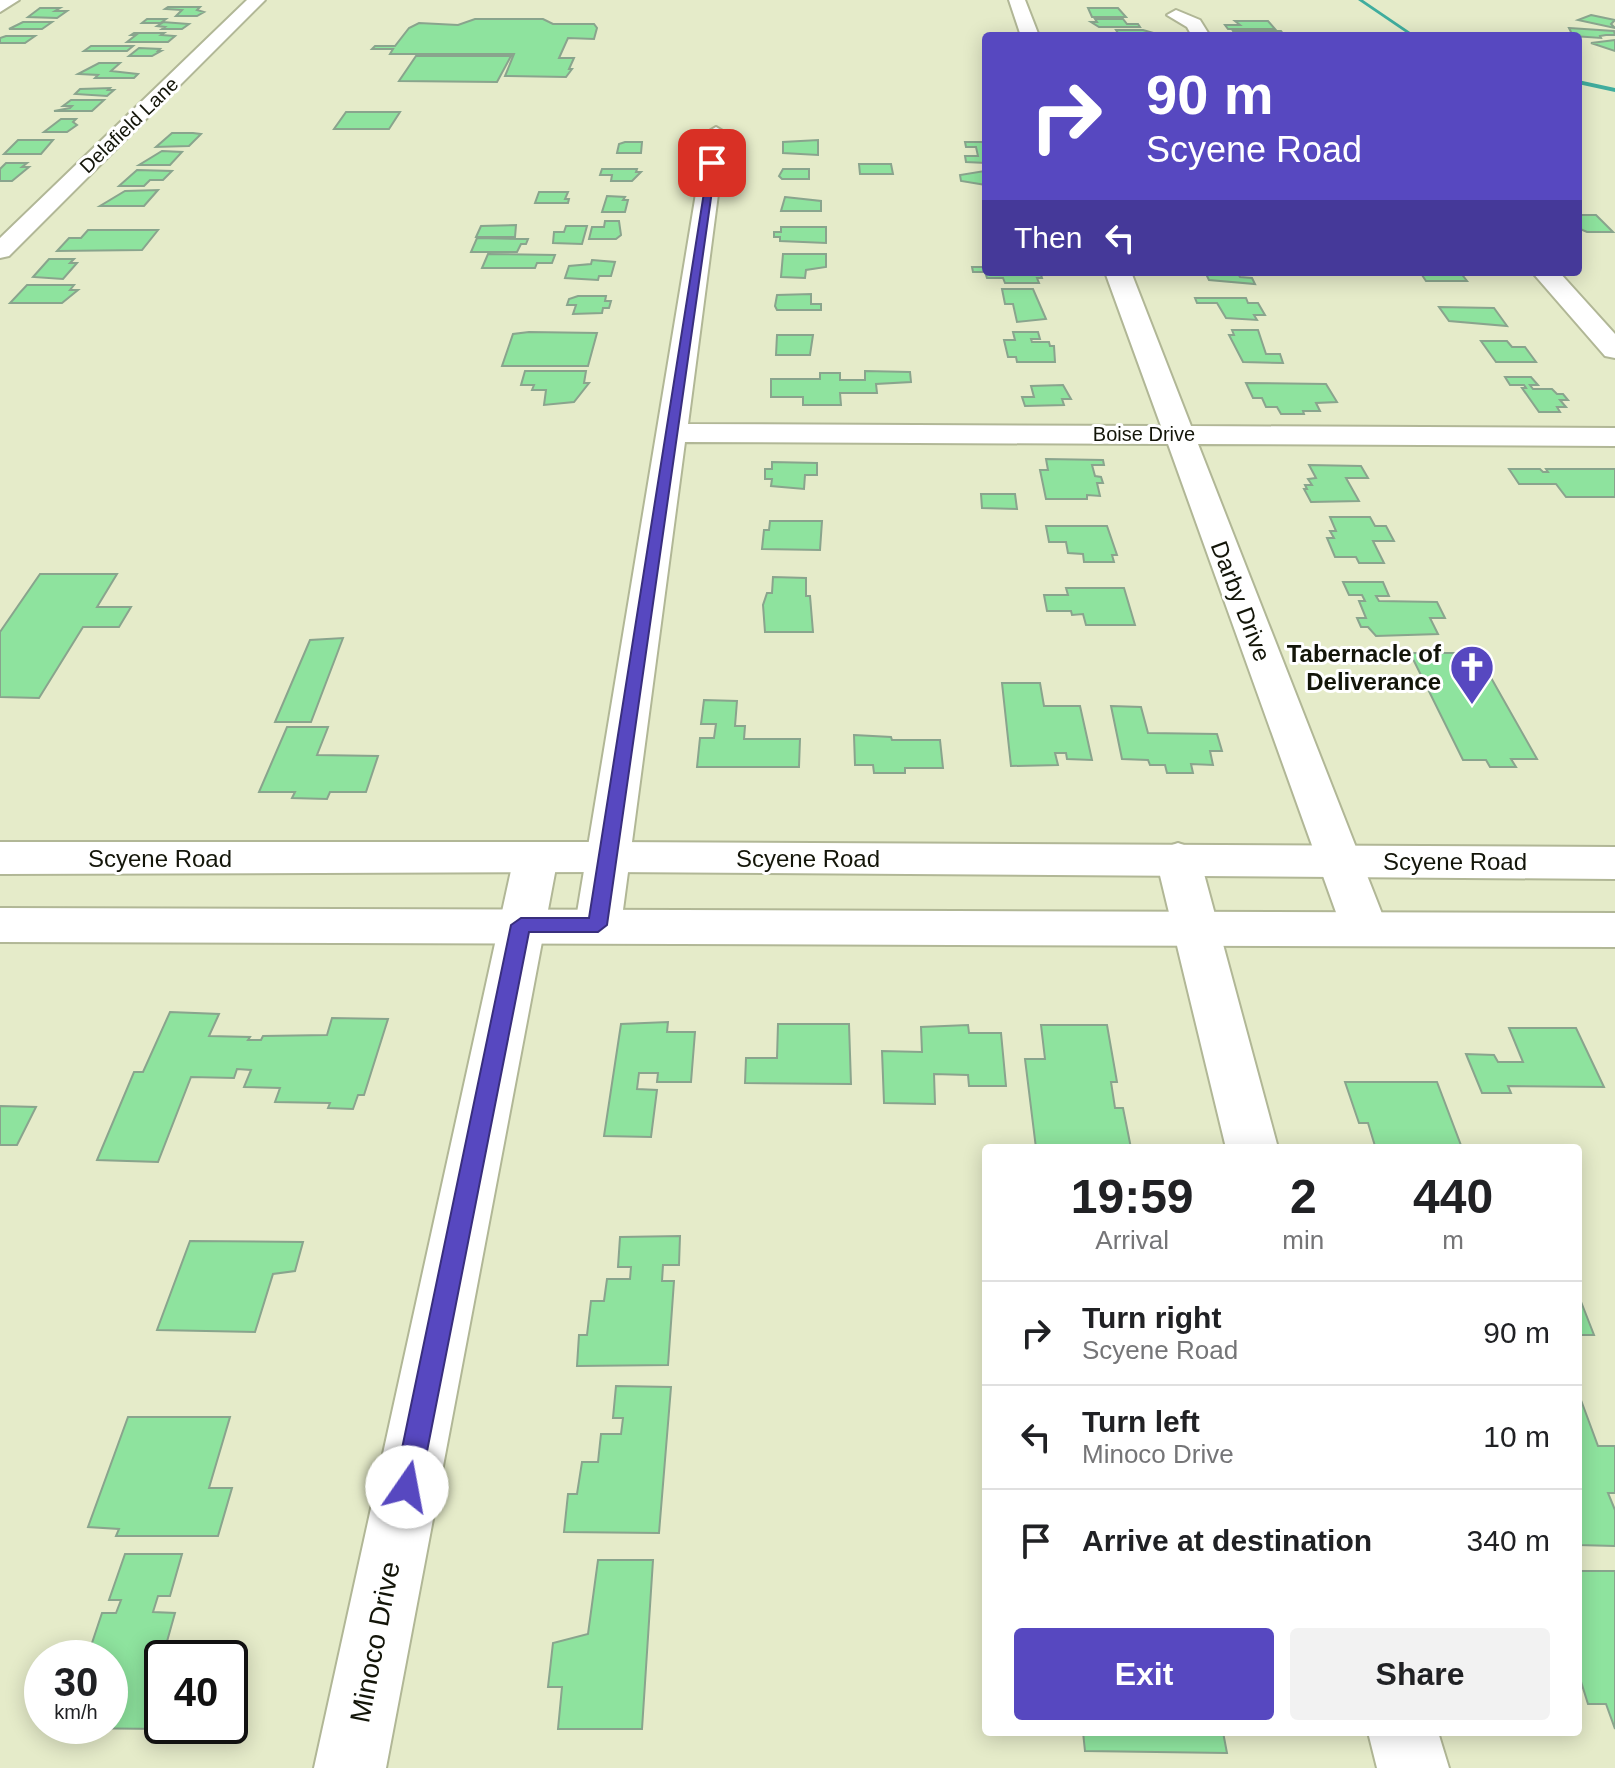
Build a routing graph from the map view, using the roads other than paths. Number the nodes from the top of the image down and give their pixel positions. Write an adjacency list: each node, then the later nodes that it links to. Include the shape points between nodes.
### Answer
1 (11, 0): 4 (street)
2 (257, 0): 9 (street, Delafield Lane)
3 (1017, 0): 6 (street)
4 (0, 7)
5 (1176, 15): 7 (street)
6 (1029, 32)
7 (1199, 32)
8 (716, 133): 15 (street)
9 (31, 220): 10 (street); 11 (street, Delafield Lane)
10 (0, 221)
11 (0, 251)
12 (1119, 276): 16 (street, Darby Drive)
13 (1549, 276): 14 (street)
14 (1615, 350)
15 (672, 433): 16 (street, Boise Drive); 19 (street)
16 (1178, 434): 17 (street, Boise Drive); 22 (street, Darby Drive)
17 (1615, 437)
18 (536, 857): 19 (street, Scyene Road); 20 (street, Scyene Road); 25 (street, Minoco Drive)
19 (607, 857): 21 (street, Scyene Road); 26 (street)
20 (0, 858)
21 (1178, 859): 22 (street, Scyene Road); 27 (street)
22 (1339, 861): 23 (street, Scyene Road); 28 (street, Darby Drive)
23 (1615, 863)
24 (0, 925): 25 (street)
25 (521, 925): 26 (street); 32 (street, Minoco Drive)
26 (598, 925): 27 (street)
27 (1195, 928): 28 (street); 30 (street)
28 (1365, 929): 29 (street)
29 (1615, 930)
30 (1251, 1144)
31 (1404, 1736): 33 (street)
32 (350, 1768)
33 (1413, 1768)

